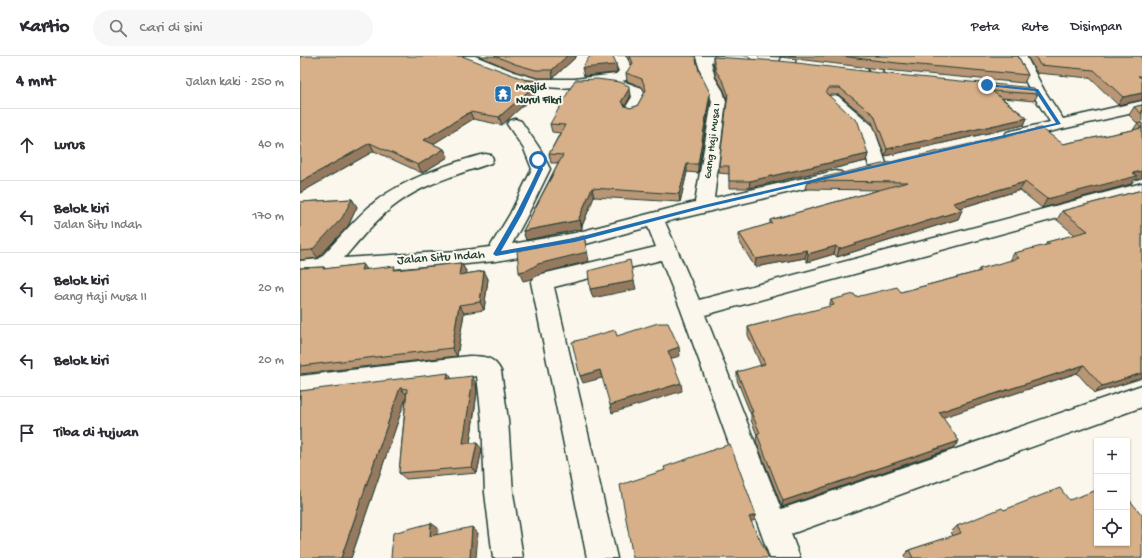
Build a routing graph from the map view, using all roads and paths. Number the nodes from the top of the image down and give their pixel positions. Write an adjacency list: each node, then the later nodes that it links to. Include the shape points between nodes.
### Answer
1 (462, 56): 11 (street, via 530,82 548,84)
2 (619, 56): 11 (street, via 626,71 621,77)
3 (872, 56): 10 (street)
4 (1019, 56): 13 (street)
5 (702, 57): 7 (street); 22 (street, Gang Haji Musa I, via 719,101)
6 (788, 59): 8 (street); 9 (street)
7 (753, 60)
8 (774, 62)
9 (804, 64)
10 (875, 74)
11 (599, 80): 16 (street, via 637,91 639,97)
12 (1018, 87): 13 (street)
13 (1037, 90): 18 (street)
14 (833, 100): 22 (street, Jalan Situ Indah, via 865,126 872,167)
15 (1142, 106): 18 (street)
16 (632, 110)
17 (515, 124): 25 (street, via 532,149 540,169 519,214)
18 (1059, 124): 19 (street)
19 (999, 138)
20 (485, 160): 26 (street, via 392,198 374,213)
21 (1142, 189): 28 (street)
22 (704, 206): 23 (street, Jalan Situ Indah)
23 (654, 219): 24 (street); 25 (street, Jalan Situ Indah, via 575,240)
24 (667, 251): 28 (street); 33 (street, via 542,282)
25 (496, 254): 26 (street, Jalan Situ Indah)
26 (326, 266): 27 (street, Jalan Situ Indah)
27 (300, 268)
28 (692, 310): 31 (street)
29 (300, 387): 32 (street, via 483,366 489,371)
30 (1142, 396): 31 (street)
31 (773, 526): 34 (street)
32 (508, 558)
33 (602, 558)
34 (785, 558)

